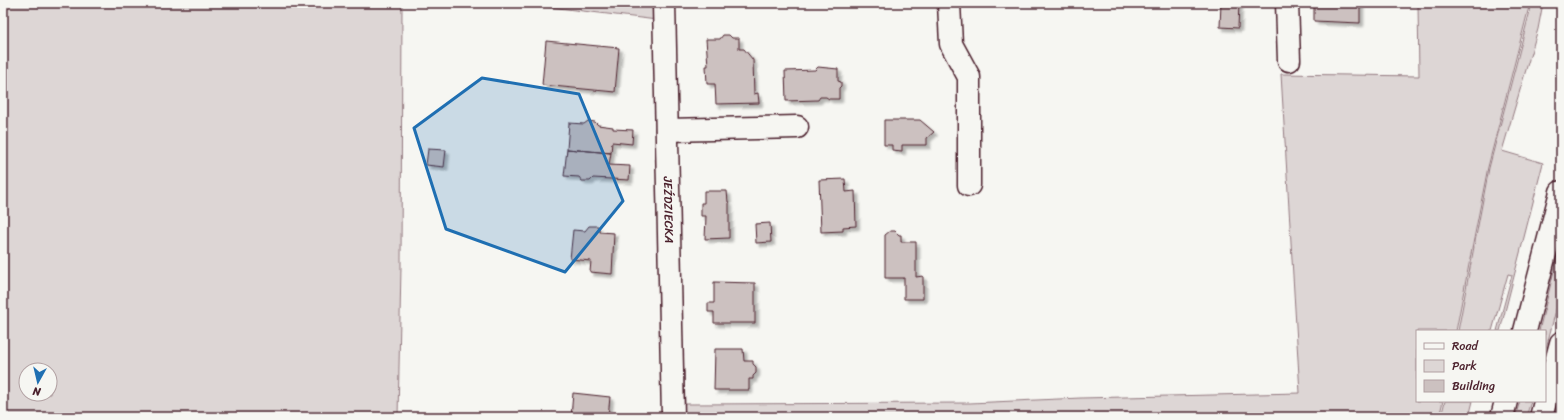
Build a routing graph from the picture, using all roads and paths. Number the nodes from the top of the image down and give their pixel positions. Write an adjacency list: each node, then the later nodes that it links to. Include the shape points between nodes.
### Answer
1 (664, 3): 6 (main road, JEŹDZIECKA)
2 (949, 3): 7 (main road, via 951,44 969,77)
3 (1287, 3): 4 (main road)
4 (1289, 60)
5 (797, 127): 6 (main road)
6 (667, 130): 14 (main road, JEŹDZIECKA)
7 (969, 185)
8 (1561, 192): 9 (main road)
9 (1525, 330)
10 (1561, 343): 11 (main road)
11 (1546, 398)
12 (1506, 402): 15 (main road)
13 (1545, 402): 16 (main road)
14 (673, 417)
15 (1502, 417)
16 (1541, 417)

